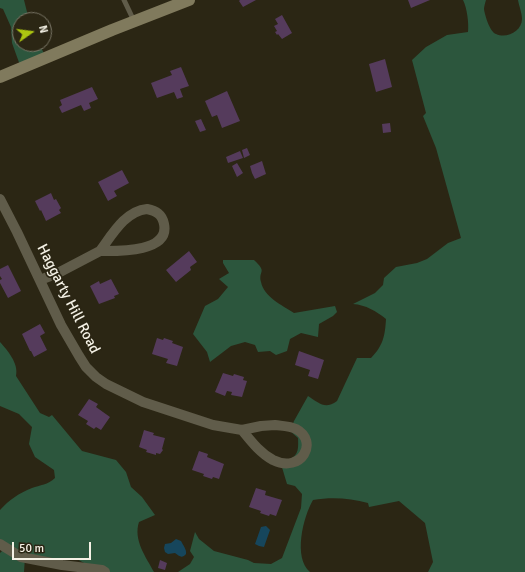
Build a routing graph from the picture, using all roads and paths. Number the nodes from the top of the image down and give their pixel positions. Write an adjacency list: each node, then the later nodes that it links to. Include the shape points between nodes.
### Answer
1 (124, 0): 3 (lane)
2 (189, 0): 3 (street)
3 (134, 22): 4 (street)
4 (0, 77)
5 (0, 199): 7 (street, Haggarty Hill Road)
6 (100, 252): 6 (street, via 119,225 139,210 156,211 162,217 165,227 162,237 152,244 135,250); 7 (street)
7 (40, 280): 8 (street, Haggarty Hill Road, via 61,325 86,367 96,377 143,402 213,425)
8 (242, 430): 8 (street, Haggarty Hill Road, via 258,449 273,460 283,463 291,464 298,461 304,455 307,446 297,429 275,425)
9 (0, 544): 10 (street, via 21,557)
10 (105, 572)

